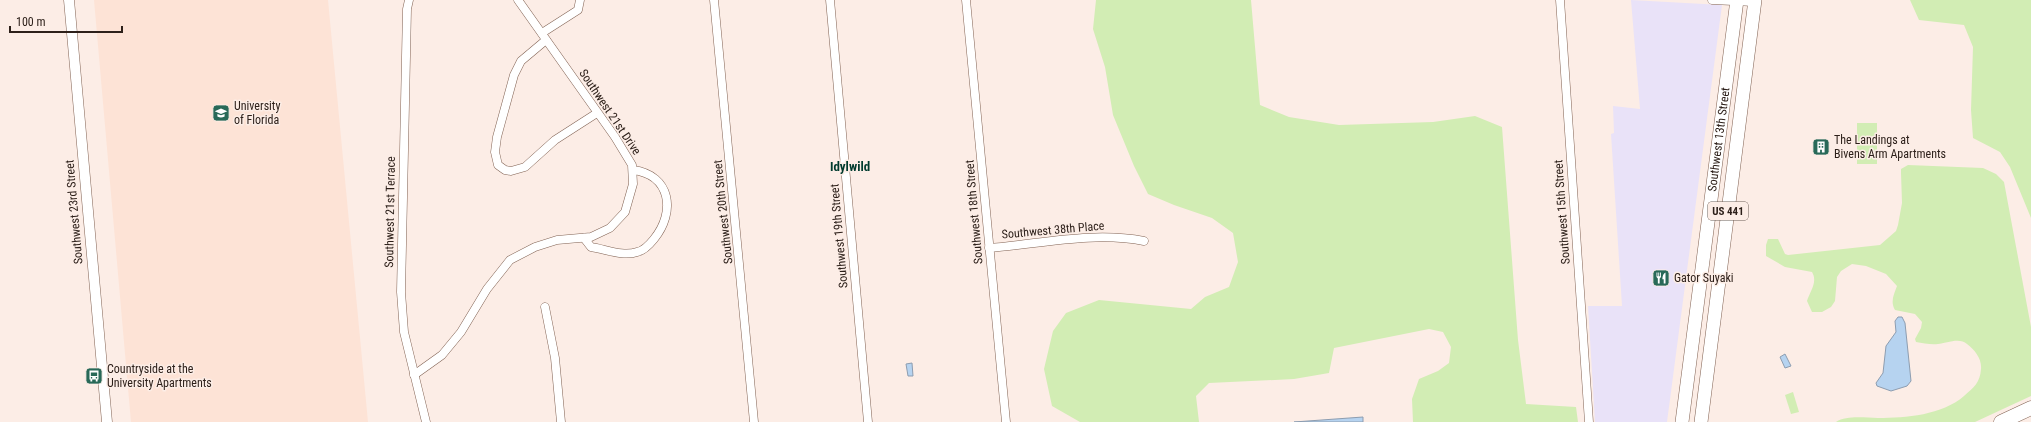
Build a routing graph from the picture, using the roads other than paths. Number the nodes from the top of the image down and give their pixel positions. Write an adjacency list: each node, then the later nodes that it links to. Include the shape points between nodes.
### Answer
1 (69, 0): 25 (street, Southwest 23rd Street)
2 (408, 0): 23 (street, Southwest 21st Terrace, via 401,292 404,332)
3 (518, 0): 12 (street, Southwest 21st Drive)
4 (580, 0): 12 (street, via 578,10)
5 (714, 0): 28 (street, Southwest 20th Street)
6 (830, 0): 29 (street, Southwest 19th Street)
7 (966, 0): 19 (street, Southwest 18th Street)
8 (1560, 0): 31 (street, Southwest 15th Street)
9 (1712, 0): 10 (street)
10 (1737, 0): 11 (street); 14 (main road, Southwest 13th Street / US 441)
11 (1755, 1): 15 (main road, Southwest 13th Street / US 441)
12 (544, 37): 13 (street, Southwest 21st Drive); 13 (street, via 521,61 514,75 497,137 495,152 498,165 511,171 525,168 555,140)
13 (597, 113): 16 (street, Southwest 21st Drive, via 619,142)
14 (1722, 118): 15 (main road); 20 (main road, Southwest 13th Street / US 441)
15 (1740, 121): 21 (main road, Southwest 13th Street / US 441)
16 (633, 170): 17 (street, Southwest 21st Drive, via 633,184 625,212 610,228); 17 (street, via 653,176 667,197 668,209 660,232 650,244 637,253 591,247)
17 (584, 238): 23 (street, Southwest 21st Drive, via 557,240 535,247 510,260 487,289 461,332 442,355)
18 (1144, 241): 19 (street, Southwest 38th Place, via 1094,237)
19 (989, 248): 30 (street, Southwest 18th Street)
20 (1698, 300): 21 (main road); 32 (main road, Southwest 13th Street / US 441)
21 (1716, 306): 33 (main road, Southwest 13th Street / US 441)
22 (545, 307): 27 (street, via 555,358)
23 (414, 375): 26 (street, Southwest 21st Terrace)
24 (2031, 408): 34 (highway)
25 (107, 422)
26 (426, 422)
27 (561, 422)
28 (754, 422)
29 (868, 422)
30 (1006, 422)
31 (1589, 422)
32 (1682, 422)
33 (1701, 422)
34 (2001, 422)

